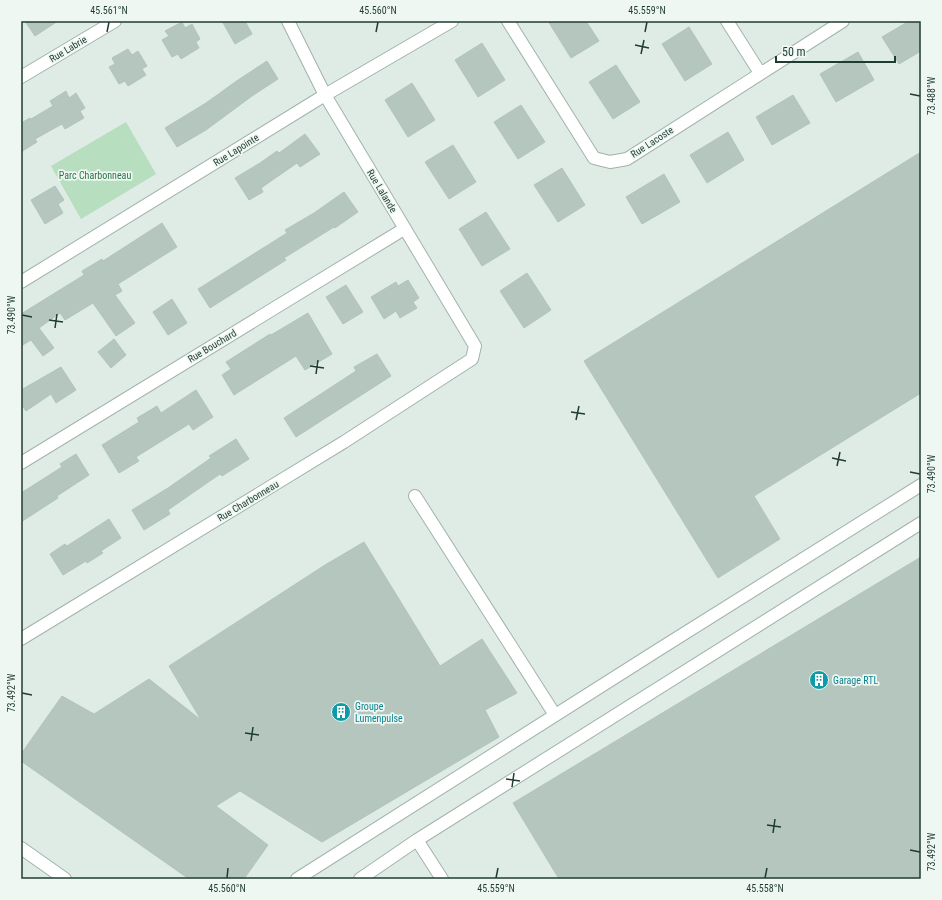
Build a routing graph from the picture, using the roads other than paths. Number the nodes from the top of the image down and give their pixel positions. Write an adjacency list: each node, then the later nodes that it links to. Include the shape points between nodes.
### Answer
1 (115, 21): 8 (street, Rue Labrie)
2 (288, 21): 9 (street, Rue Lalande)
3 (452, 21): 9 (street, Rue Lapointe)
4 (508, 21): 7 (street, Rue Lacoste, via 594,158 610,162 627,159)
5 (727, 21): 7 (street)
6 (843, 21): 7 (street, Rue Lacoste)
7 (760, 73)
8 (21, 77)
9 (325, 95): 10 (street, Rue Lalande); 11 (street, Rue Lapointe)
10 (404, 229): 12 (street, Rue Lalande, via 475,346); 13 (street, Rue Bouchard)
11 (21, 282)
12 (472, 359): 17 (street, Rue Charbonneau, via 344,442)
13 (21, 463)
14 (921, 485): 18 (street)
15 (415, 496): 18 (street)
16 (921, 523): 19 (street)
17 (21, 639)
18 (555, 715): 22 (street)
19 (417, 840): 23 (street); 24 (street)
20 (21, 848): 21 (street)
21 (65, 879)
22 (297, 879)
23 (360, 879)
24 (442, 879)

